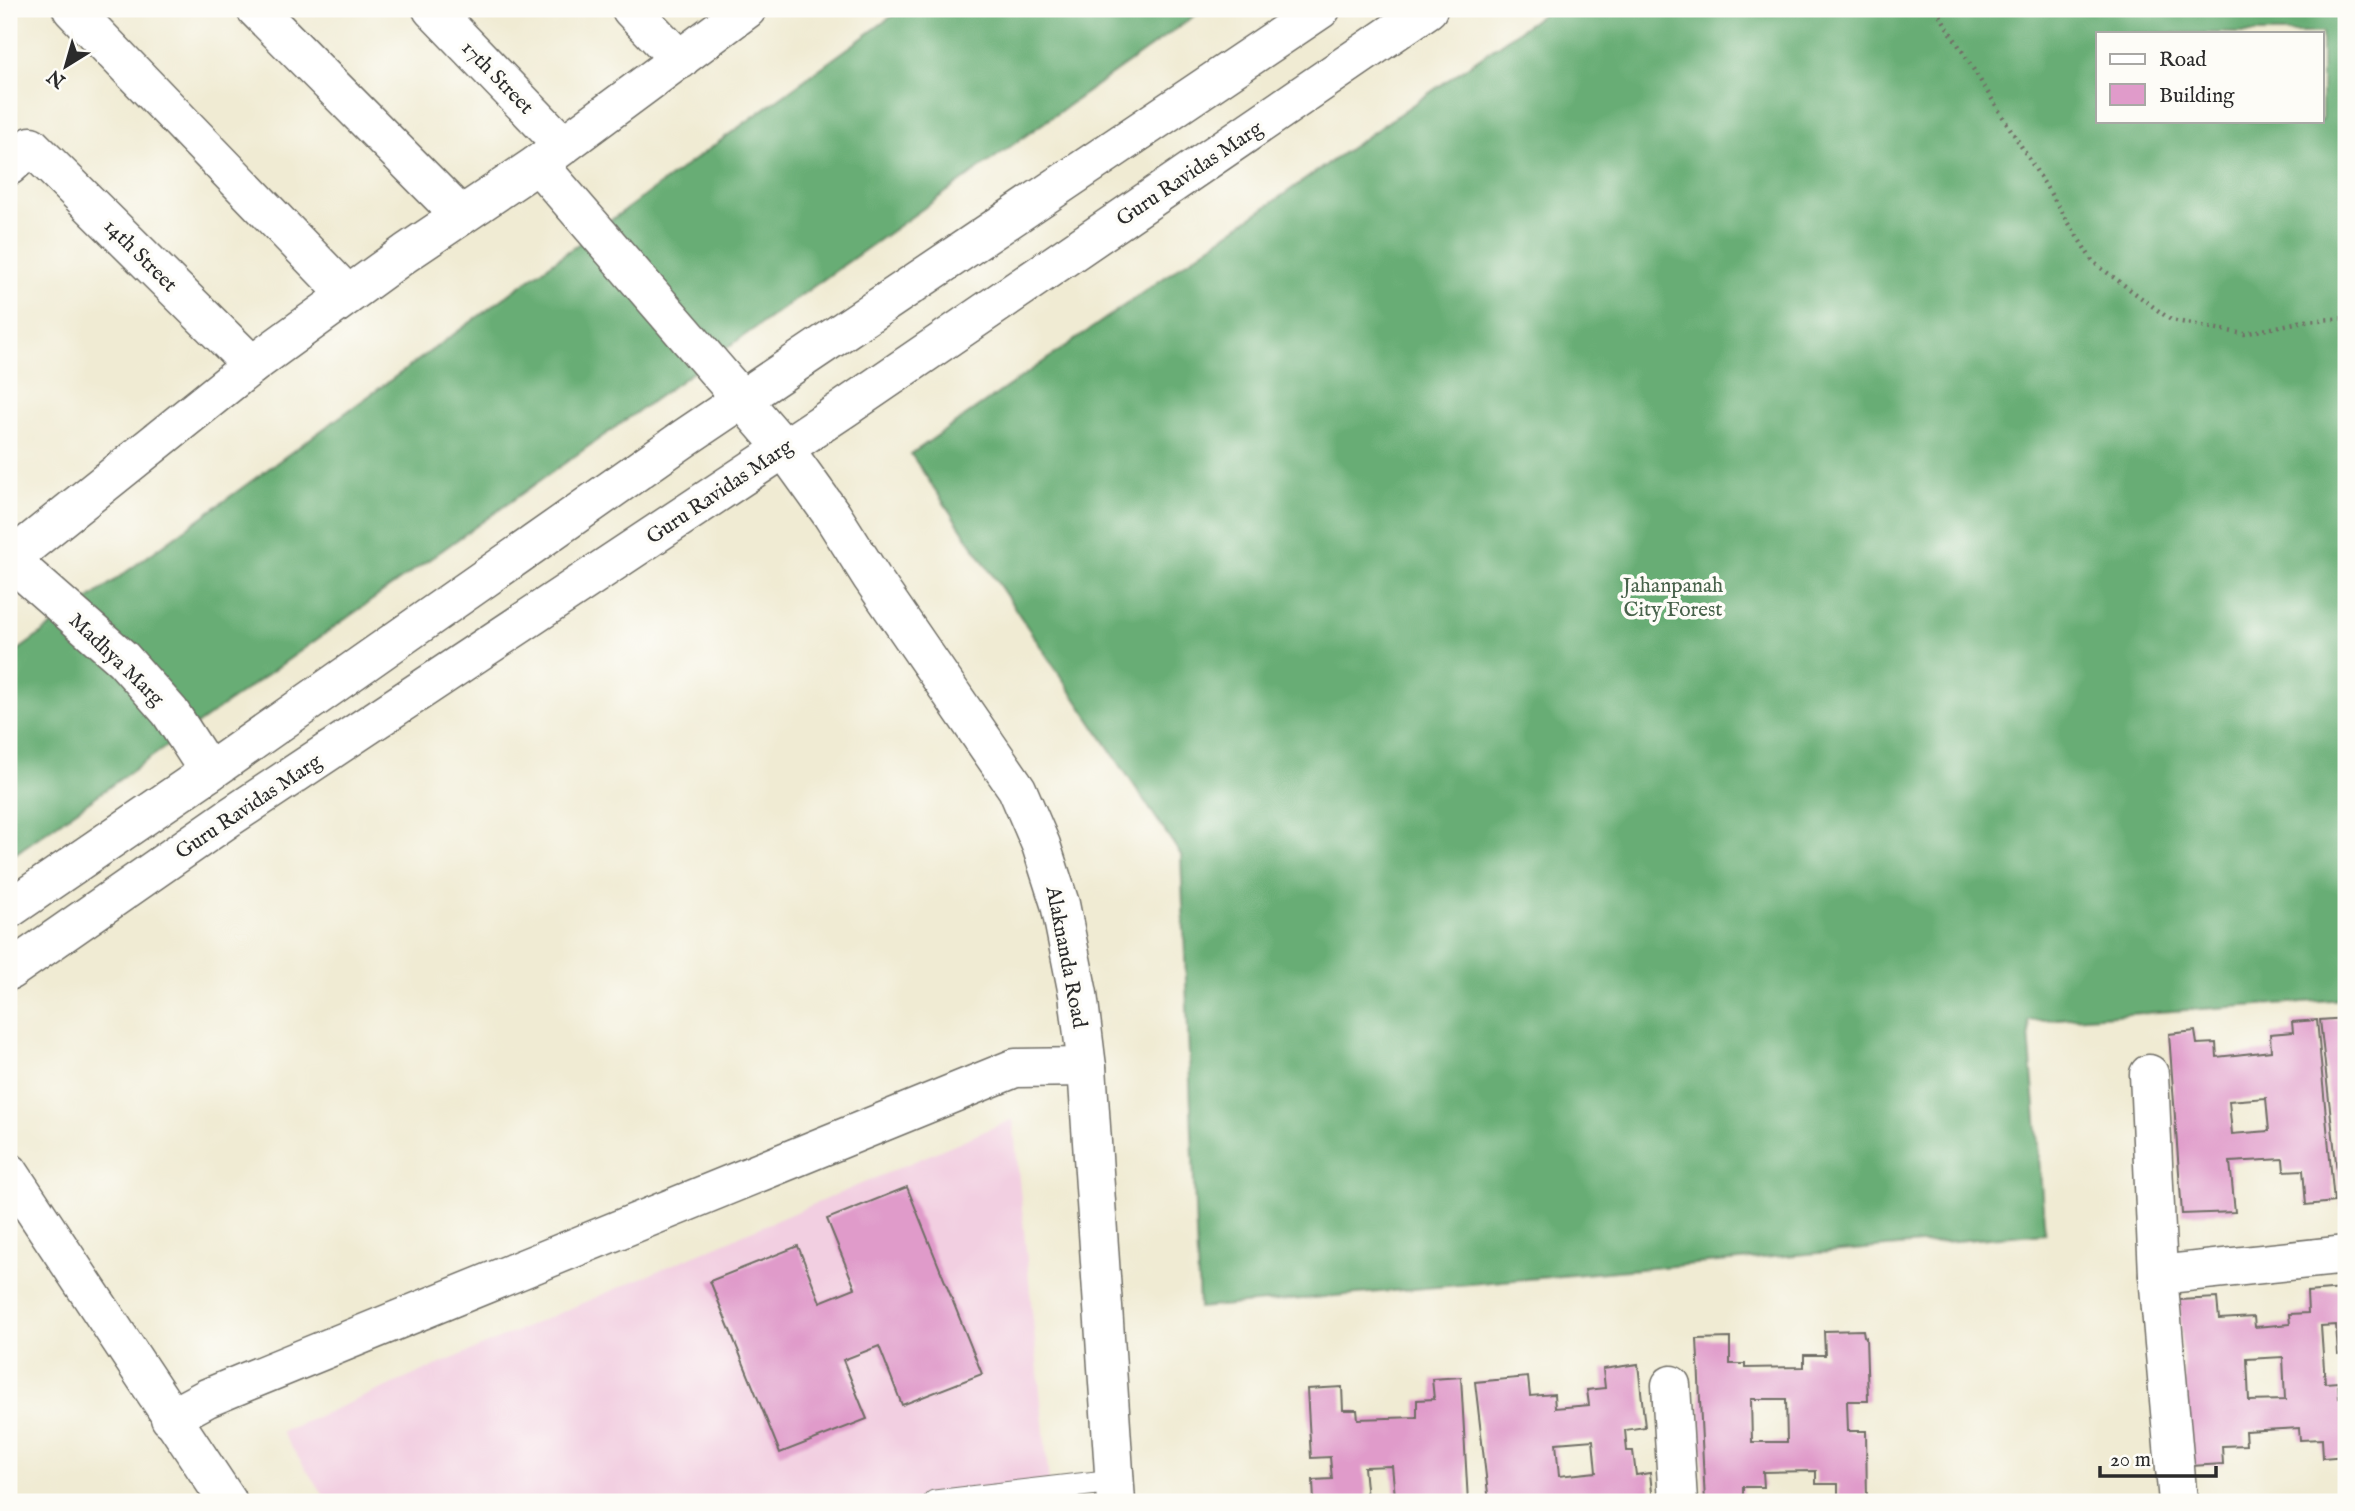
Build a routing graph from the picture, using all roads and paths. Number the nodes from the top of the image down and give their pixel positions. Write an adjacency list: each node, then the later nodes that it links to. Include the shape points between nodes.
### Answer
1 (72, 9): 13 (street)
2 (256, 9): 12 (street)
3 (432, 9): 10 (street, 17th Street)
4 (631, 9): 9 (street)
5 (747, 9): 9 (street)
6 (1321, 9): 16 (street)
7 (1428, 9): 17 (street, Guru Ravidas Marg)
8 (1936, 9): 14 (path, via 2094,262 2171,320 2244,334 2304,321)
9 (680, 60): 10 (street)
10 (551, 154): 12 (street); 16 (street, 17th Street)
11 (20, 156): 15 (street, 14th Street)
12 (460, 215): 13 (street)
13 (347, 294): 15 (street)
14 (2346, 318)
15 (252, 365): 18 (street)
16 (743, 400): 17 (street, Alaknanda Road); 19 (street)
17 (783, 447): 21 (street, Guru Ravidas Marg, via 230,817); 22 (street, Alaknanda Road, via 1017,789 1060,904)
18 (9, 559): 19 (street, Madhya Marg, via 123,659 170,712)
19 (209, 772): 20 (street)
20 (9, 909)
21 (9, 971)
22 (1087, 1067): 28 (street, via 1015,1068 243,1383); 29 (street, Alaknanda Road)
23 (2150, 1074): 26 (street)
24 (9, 1172): 28 (street)
25 (2346, 1255): 26 (street)
26 (2158, 1275): 33 (street)
27 (1671, 1385): 32 (street)
28 (170, 1418): 30 (street)
29 (1115, 1492): 31 (lane)
30 (228, 1502)
31 (935, 1502)
32 (1678, 1502)
33 (2178, 1502)

